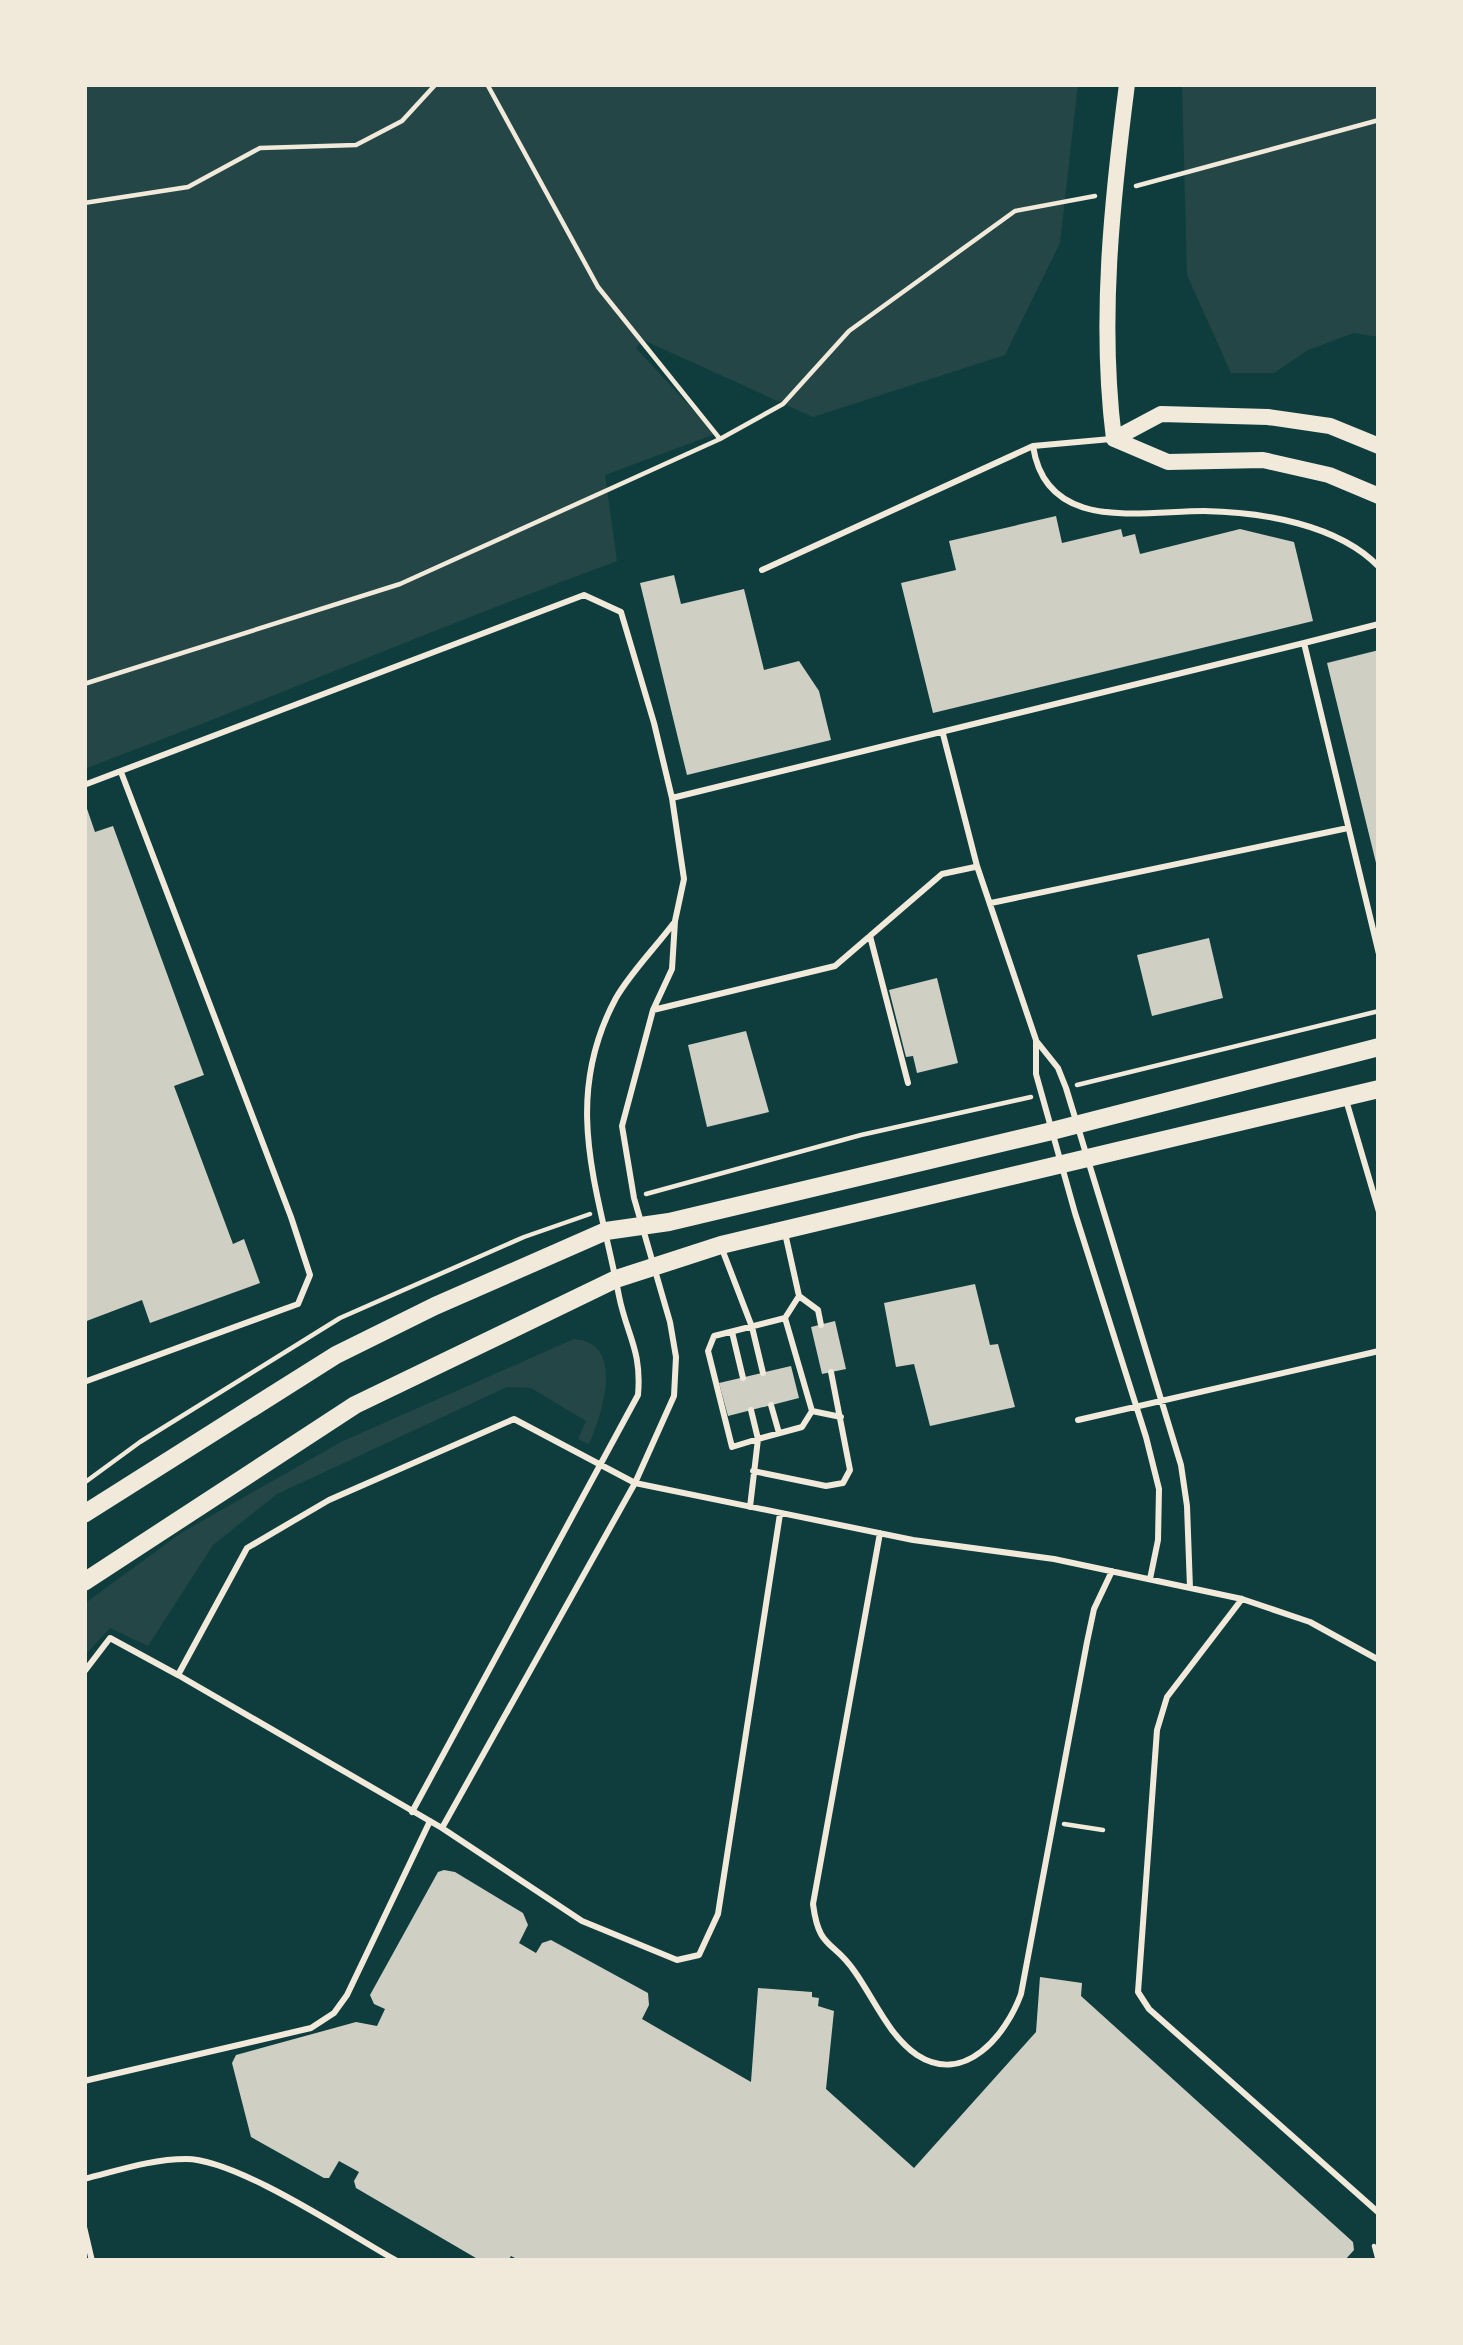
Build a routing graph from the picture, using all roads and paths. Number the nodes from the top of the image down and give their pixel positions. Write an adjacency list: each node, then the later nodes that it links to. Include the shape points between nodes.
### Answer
1 (436, 84): 6 (path, via 401,121 356,145 260,148 188,187)
2 (488, 84): 7 (path, via 598,287)
3 (1126, 84): 5 (street)
4 (1379, 120): 5 (path)
5 (1113, 192): 7 (path, via 1015,212 849,331 782,404); 8 (street, via 1106,378)
6 (84, 203)
7 (720, 439): 16 (path, via 400,584)
8 (1114, 439): 9 (lane); 10 (street, via 1161,414 1330,426); 11 (street, via 1168,462 1263,460)
9 (1033, 446): 12 (lane, via 1037,471 1066,502 1127,517 1205,511 1295,521 1366,553); 13 (lane)
10 (1379, 446)
11 (1379, 496)
12 (1379, 567)
13 (762, 570)
14 (1379, 624): 15 (lane)
15 (1304, 643): 17 (lane); 21 (lane)
16 (84, 684)
17 (943, 734): 20 (lane); 22 (lane)
18 (121, 772): 19 (lane); 20 (lane, via 584,595 621,613); 58 (lane, via 310,1275 298,1304)
19 (84, 785)
20 (672, 798): 24 (lane, via 684,879)
21 (1348, 828): 23 (lane); 26 (lane)
22 (977, 866): 23 (lane); 25 (lane, via 942,874)
23 (992, 903): 29 (lane)
24 (675, 921): 27 (lane, via 672,969); 45 (lane, via 617,998 587,1075 586,1141)
25 (870, 936): 27 (lane, via 835,966); 32 (lane)
26 (1379, 954)
27 (653, 1010): 43 (lane, via 622,1126)
28 (1379, 1011): 31 (path)
29 (1036, 1040): 36 (lane, via 1058,1068); 37 (lane)
30 (1379, 1047): 36 (main road)
31 (1092, 1082)
32 (908, 1084)
33 (1379, 1089): 34 (main road)
34 (1345, 1097): 38 (main road); 41 (lane)
35 (1023, 1098): 40 (path)
36 (1077, 1123): 37 (main road); 38 (lane)
37 (1052, 1131): 39 (lane); 43 (main road)
38 (1088, 1158): 39 (main road); 59 (lane)
39 (1063, 1164): 44 (main road); 61 (lane)
40 (651, 1193)
41 (1379, 1212)
42 (550, 1228): 71 (path, via 340,1318)
43 (642, 1228): 45 (main road); 47 (lane)
44 (784, 1230): 46 (main road); 49 (lane)
45 (606, 1232): 48 (lane); 73 (main road, via 336,1355)
46 (721, 1245): 47 (main road); 52 (lane)
47 (652, 1267): 48 (main road); 70 (lane, via 676,1357 674,1396)
48 (616, 1279): 68 (lane, via 640,1367 638,1395); 78 (main road, via 355,1405)
49 (799, 1296): 50 (lane); 51 (lane, via 818,1310)
50 (785, 1318): 52 (lane); 63 (lane)
51 (821, 1324)
52 (752, 1327): 53 (lane); 56 (lane)
53 (732, 1332): 57 (lane); 67 (lane, via 714,1336 708,1352 732,1447)
54 (1379, 1351): 59 (lane)
55 (831, 1372): 64 (lane)
56 (763, 1373)
57 (742, 1378)
58 (84, 1382)
59 (1162, 1401): 61 (lane); 79 (lane, via 1181,1465)
60 (772, 1405): 66 (lane)
61 (1136, 1407): 65 (lane); 77 (lane, via 1159,1489)
62 (751, 1410): 67 (lane)
63 (812, 1411): 64 (lane); 66 (lane, via 802,1427)
64 (841, 1417): 69 (lane, via 850,1470 843,1483)
65 (1078, 1420)
66 (779, 1433): 67 (lane)
67 (758, 1438): 69 (lane)
68 (602, 1466): 70 (lane); 83 (lane, via 514,1419 329,1500 247,1547); 84 (lane)
69 (753, 1471): 72 (lane)
70 (635, 1483): 72 (lane); 87 (lane)
71 (84, 1484)
72 (750, 1508): 74 (lane)
73 (84, 1514)
74 (780, 1514): 75 (lane); 87 (lane, via 718,1914 699,1955 677,1960 582,1922)
75 (880, 1533): 76 (lane); 86 (lane, via 813,1904 816,1931 847,1959 916,2054 940,2064 967,2062 1012,2017)
76 (1112, 1571): 77 (lane); 86 (lane, via 1094,1610)
77 (1150, 1579): 79 (lane)
78 (84, 1582)
79 (1190, 1588): 80 (lane)
80 (1242, 1599): 81 (lane, via 1310,1622); 91 (lane, via 1167,1696 1157,1730 1138,1992)
81 (1379, 1660)
82 (84, 1672): 83 (lane, via 110,1638)
83 (178, 1675): 84 (lane)
84 (412, 1811): 85 (lane)
85 (430, 1821): 87 (lane); 89 (lane, via 334,2013 311,2028)
86 (1053, 1823): 88 (path)
87 (442, 1828)
88 (1103, 1830)
89 (84, 2081)
90 (84, 2179): 95 (lane, via 157,2160 226,2166)
91 (1379, 2213)
92 (84, 2227): 94 (lane)
93 (1374, 2246): 96 (path)
94 (92, 2261)
95 (397, 2261)
96 (1378, 2261)

